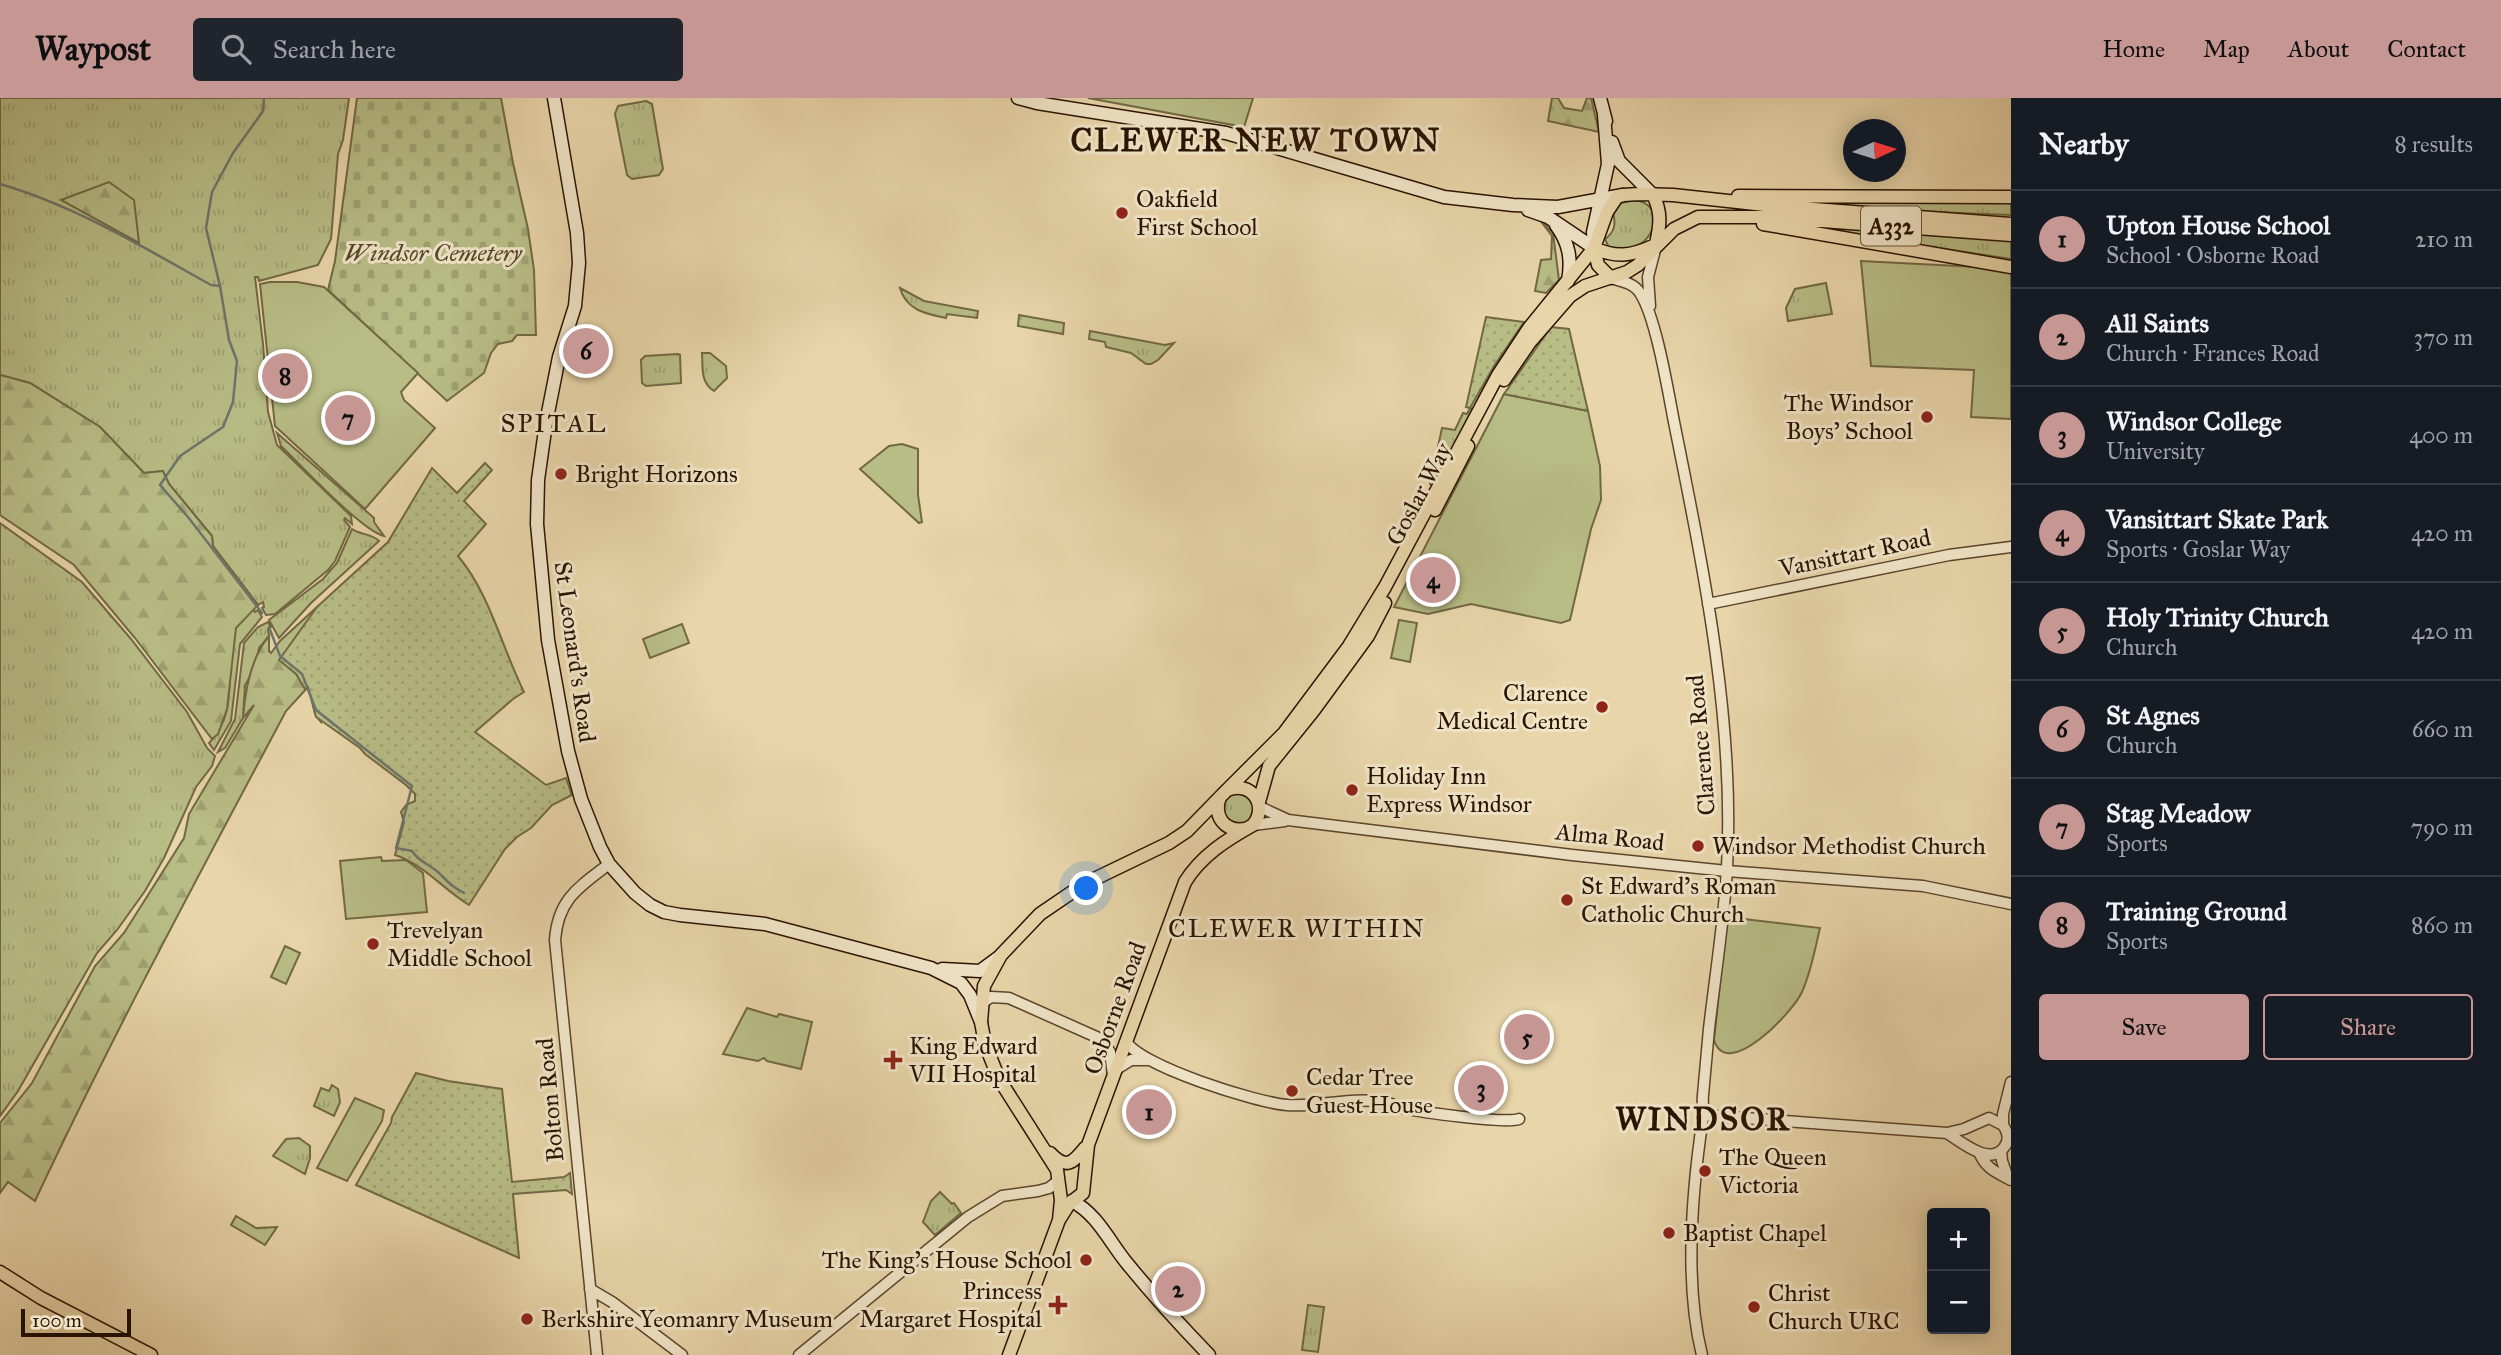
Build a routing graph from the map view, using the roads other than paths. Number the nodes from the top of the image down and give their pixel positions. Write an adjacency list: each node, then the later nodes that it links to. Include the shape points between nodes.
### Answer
1 (554, 98): 28 (main road, St Leonard's Road, via 579,263 575,306 546,423 537,524 548,640 568,751 583,807)
2 (1018, 98): 10 (main road, via 1226,133 1400,186 1444,197)
3 (1600, 98): 4 (main road)
4 (1604, 115): 6 (main road, via 1619,162); 9 (main road, via 1608,156)
5 (1623, 195): 6 (main road); 9 (main road); 16 (main road, via 1611,204)
6 (1653, 195): 7 (main road, A332); 17 (main road, Clarence Road, via 1660,216)
7 (1692, 197): 8 (main road); 14 (main road, A332)
8 (2011, 197)
9 (1601, 198): 10 (main road, via 1570,206); 16 (main road)
10 (1513, 205): 12 (main road)
11 (1723, 216): 14 (main road, A332); 17 (main road, A332, via 1689,220); 18 (main road)
12 (1553, 221): 16 (main road); 20 (main road, via 1569,249)
13 (2011, 224): 14 (main road, A332)
14 (1981, 227): 15 (main road, A332)
15 (2011, 235)
16 (1592, 242): 17 (main road, via 1609,255 1625,256); 19 (main road, via 1598,265); 20 (main road, Goslar Way)
17 (1656, 245): 19 (main road, Goslar Way, via 1638,265); 21 (street, Clarence Road, via 1648,284)
18 (2011, 267)
19 (1611, 278): 21 (street, Clarence Road, via 1640,293); 25 (main road, Goslar Way, via 1570,296 1507,376 1368,636 1269,766)
20 (1568, 281): 24 (main road, Goslar Way, via 1498,375 1349,646 1284,733)
21 (1654, 333): 23 (street, Clarence Road)
22 (2011, 547): 23 (street, Vansittart Road, via 1949,555)
23 (1708, 604): 29 (street, Clarence Road, via 1724,731)
24 (1224, 793): 25 (main road, via 1247,789); 27 (main road, via 1217,805 1221,821 1231,829); 31 (main road, Goslar Way, via 1187,831 1062,898)
25 (1260, 805): 26 (street, Alma Road); 27 (main road, via 1259,815)
26 (1287, 820): 27 (street, Alma Road); 29 (street, Alma Road)
27 (1249, 827): 35 (main road, Osborne Road, via 1203,858 1185,882)
28 (609, 864): 32 (main road, St Leonard's Road, via 635,893 664,912 765,923); 56 (street, Bolton Road, via 571,894 556,923 555,940)
29 (1727, 871): 30 (street, Alma Road, via 1923,886); 40 (street, Clarence Road)
30 (2009, 903)
31 (1001, 955): 32 (main road, St Leonard's Road, via 980,971); 33 (main road, Goslar Way, via 984,986)
32 (931, 968): 34 (main road, St Leonard's Road, via 961,983)
33 (981, 1004): 34 (main road, Goslar Way); 37 (street, via 991,997 1009,998 1101,1039 1110,1052)
34 (981, 1021): 45 (main road, Goslar Way, via 996,1072)
35 (1126, 1041): 36 (street); 37 (main road, Osborne Road)
36 (1150, 1061): 37 (street, via 1131,1060); 41 (street, via 1225,1090 1283,1105 1377,1101 1440,1113)
37 (1114, 1072): 46 (main road, Osborne Road)
38 (2011, 1082): 39 (street)
39 (2007, 1098): 42 (street); 43 (street)
40 (1704, 1115): 44 (street); 63 (street, Clarence Road, via 1696,1158 1692,1284)
41 (1519, 1119)
42 (1979, 1122): 43 (street, via 1994,1119); 44 (street); 47 (street, via 1971,1136)
43 (2003, 1125): 48 (street, via 2007,1141)
44 (1947, 1133): 47 (street)
45 (1041, 1142): 46 (main road, via 1066,1163 1075,1161); 51 (main road)
46 (1088, 1145): 49 (main road, Osborne Road)
47 (1977, 1151): 48 (street, via 1990,1155); 50 (street, via 1989,1168)
48 (2001, 1151): 50 (street)
49 (1085, 1177): 53 (main road, Osborne Road, via 1083,1193); 54 (main road)
50 (2009, 1179)
51 (1058, 1181): 52 (street); 53 (main road)
52 (1038, 1191): 53 (street); 60 (street, via 1002,1195 968,1217)
53 (1066, 1199): 54 (main road); 61 (main road, Osborne Road)
54 (1101, 1226): 62 (main road, via 1144,1284)
55 (0, 1272): 57 (main road)
56 (590, 1289): 58 (street, Bolton Road); 59 (street)
57 (151, 1355)
58 (597, 1355)
59 (682, 1355)
60 (799, 1355)
61 (1009, 1355)
62 (1209, 1355)
63 (1702, 1355)

